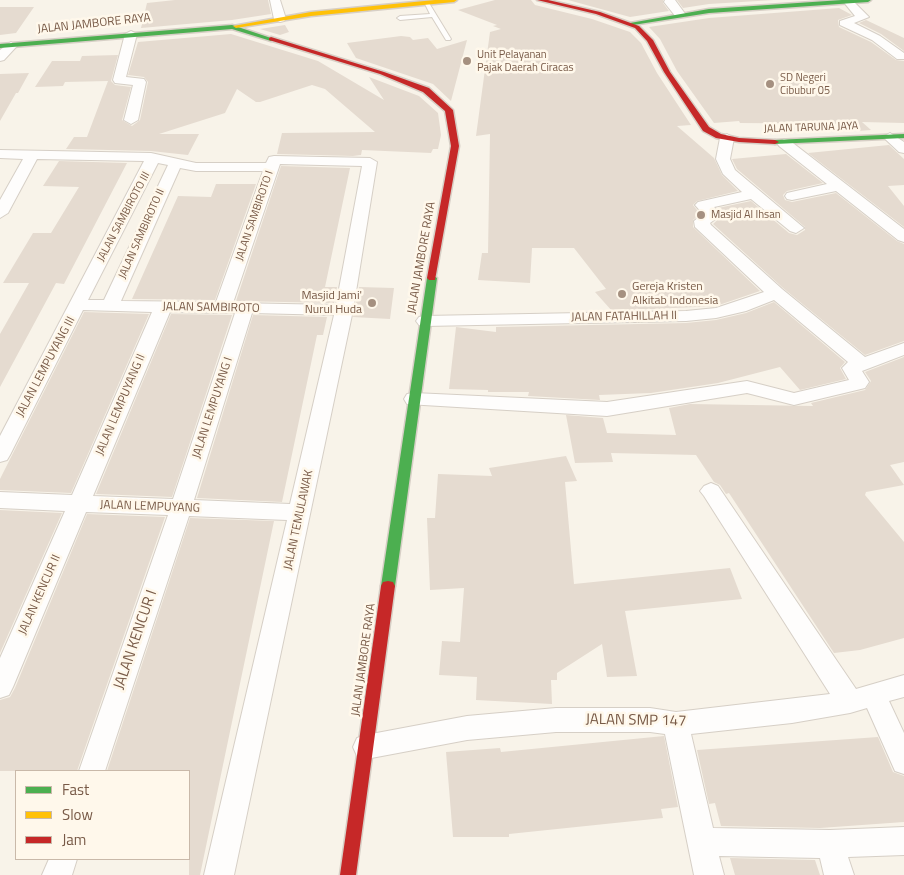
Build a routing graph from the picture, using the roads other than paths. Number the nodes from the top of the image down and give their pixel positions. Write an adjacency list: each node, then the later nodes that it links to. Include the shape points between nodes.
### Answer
1 (275, 0): 10 (street)
2 (454, 0): 7 (street)
3 (540, 0): 12 (street, JALAN TARUNA JAYA)
4 (670, 0): 9 (street)
5 (868, 0): 6 (street)
6 (846, 1): 9 (street); 17 (street, via 863,17 844,23 876,38)
7 (426, 2): 8 (lane); 10 (street)
8 (433, 15): 11 (lane); 15 (lane)
9 (680, 15): 12 (street)
10 (280, 18): 13 (street)
11 (400, 18)
12 (633, 23): 21 (street, JALAN TARUNA JAYA, via 650,40 667,72 706,129)
13 (232, 27): 14 (street, JALAN JAMBORE RAYA); 43 (street, JALAN JAMBORE RAYA, via 382,73 426,90 449,110 455,146)
14 (131, 34): 16 (street, JALAN JAMBORE RAYA); 19 (street, via 119,80 140,82)
15 (448, 39)
16 (5, 46): 18 (street)
17 (900, 56)
18 (0, 57)
19 (131, 120)
20 (897, 136): 22 (street, JALAN TARUNA JAYA); 23 (street)
21 (727, 138): 22 (street, JALAN TARUNA JAYA); 31 (street, via 723,159 725,167)
22 (784, 143): 30 (street)
23 (904, 149)
24 (0, 154): 25 (street, JALAN SAMBIROTO III)
25 (33, 154): 26 (street, JALAN SAMBIROTO III); 33 (street)
26 (153, 158): 27 (street); 37 (street, JALAN SAMBIROTO III)
27 (176, 163): 29 (street, via 196,167); 38 (street, JALAN SAMBIROTO II)
28 (370, 164): 29 (street, JALAN SAMBIROTO I, via 368,161 279,159 273,161); 42 (street, JALAN TEMULAWAK)
29 (271, 167): 40 (street, JALAN SAMBIROTO I)
30 (837, 186): 32 (street); 35 (street)
31 (755, 194): 34 (street); 36 (street, via 703,205 714,215 702,221 702,227)
32 (792, 196)
33 (0, 213)
34 (796, 228)
35 (904, 237)
36 (776, 293): 43 (street, JALAN FATAHILLAH II, via 740,307 686,316); 45 (street)
37 (78, 305): 38 (street, JALAN SAMBIROTO); 47 (street, JALAN LEMPUYANG III)
38 (110, 306): 39 (street, JALAN SAMBIROTO)
39 (163, 307): 40 (street, JALAN SAMBIROTO); 50 (street, JALAN LEMPUYANG II)
40 (223, 308): 41 (street, JALAN SAMBIROTO)
41 (245, 308): 42 (street, JALAN SAMBIROTO); 51 (street, JALAN LEMPUYANG I)
42 (344, 310): 52 (street, JALAN TEMULAWAK)
43 (425, 321): 46 (street, JALAN JAMBORE RAYA)
44 (904, 349): 45 (street)
45 (862, 364): 46 (street, via 851,369 860,382 858,384 794,399 747,387 607,409)
46 (414, 399): 57 (street, JALAN JAMBORE RAYA)
47 (0, 455)
48 (711, 491): 55 (street)
49 (0, 500): 50 (street, JALAN LEMPUYANG)
50 (80, 504): 51 (street, JALAN LEMPUYANG); 54 (street, JALAN KENCUR II)
51 (181, 508): 52 (street, JALAN LEMPUYANG); 59 (street, JALAN KENCUR I)
52 (300, 513): 65 (street, JALAN TEMULAWAK)
53 (904, 686): 55 (street, JALAN SMP 147)
54 (0, 687)
55 (862, 699): 56 (street, JALAN SMP 147, via 792,712); 58 (street)
56 (676, 724): 57 (street, JALAN SMP 147, via 650,720 556,720 467,728); 61 (street)
57 (366, 747): 66 (street, JALAN JAMBORE RAYA)
58 (904, 762)
59 (92, 770)
60 (904, 841): 62 (street)
61 (703, 842): 62 (street); 67 (street)
62 (830, 844): 68 (street)
63 (63, 860): 64 (street)
64 (57, 875)
65 (219, 875)
66 (348, 875)
67 (709, 875)
68 (839, 875)

